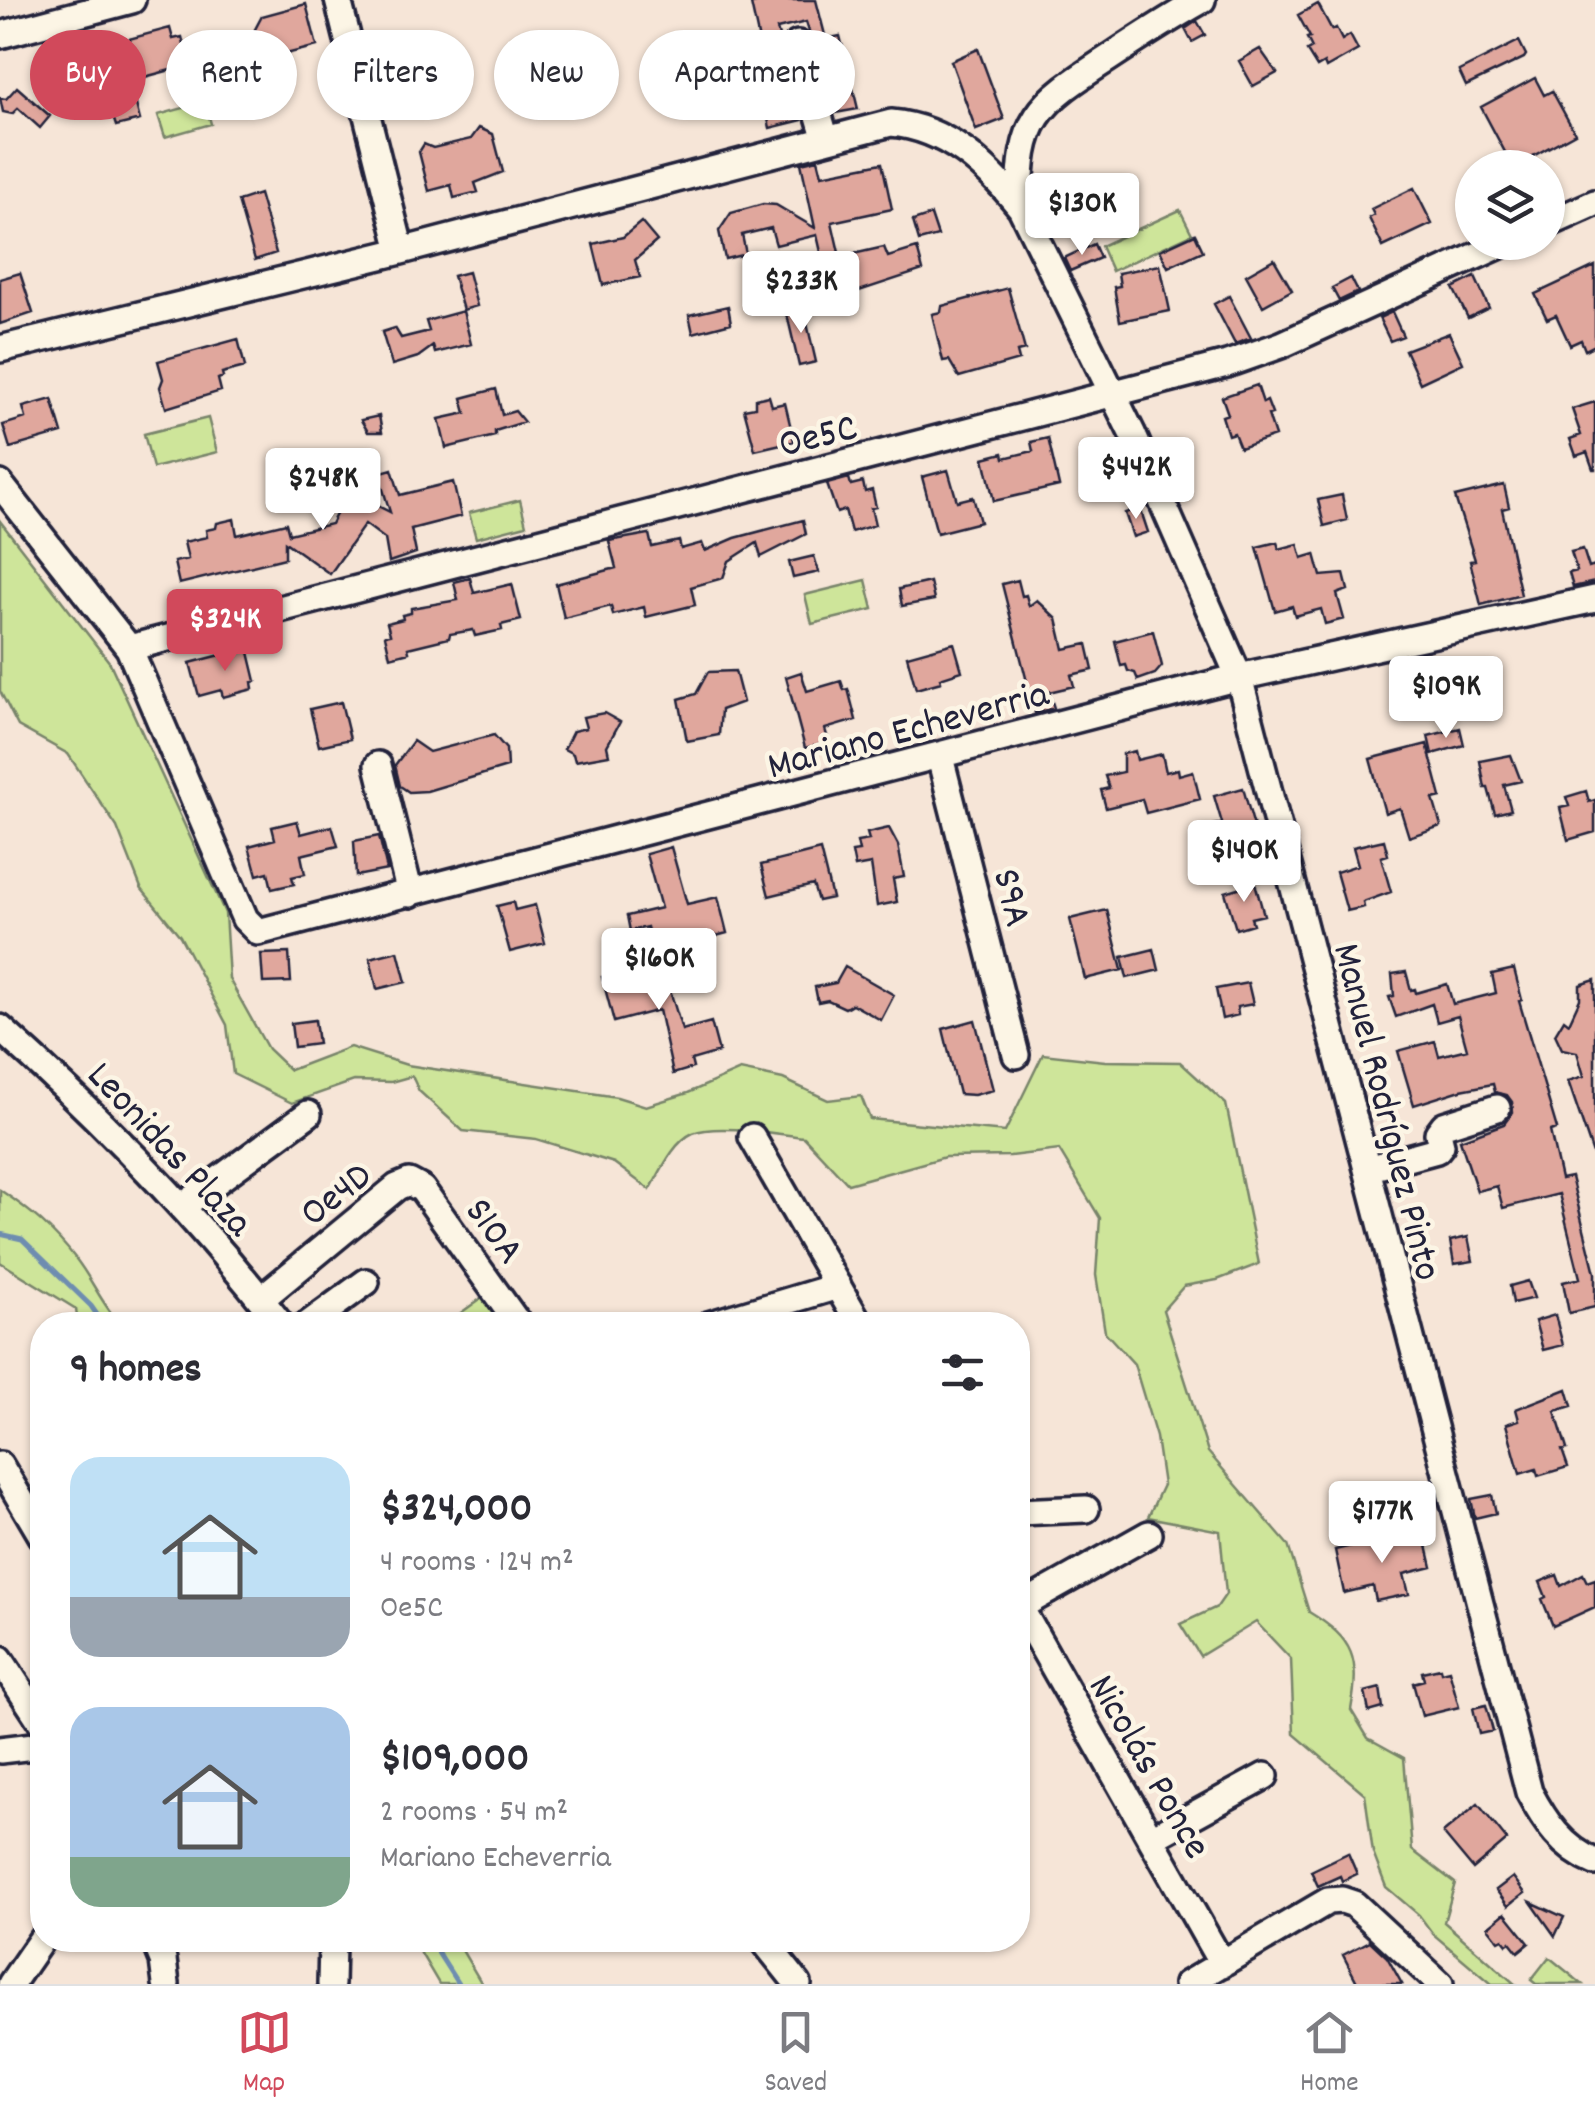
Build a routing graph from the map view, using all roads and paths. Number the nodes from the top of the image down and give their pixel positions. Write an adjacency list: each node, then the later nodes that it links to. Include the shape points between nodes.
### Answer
1 (132, 0): 4 (street)
2 (338, 0): 10 (street)
3 (1202, 0): 8 (street, Manuel Rodríguez Pinto, via 1053,94 1024,147)
4 (0, 34)
5 (820, 120): 6 (street)
6 (826, 140): 8 (street, via 891,123 917,126 981,163); 10 (street)
7 (1595, 203): 9 (street)
8 (1022, 208): 13 (street, Manuel Rodríguez Pinto)
9 (1565, 216)
10 (402, 250): 12 (street)
11 (1467, 260): 13 (street, Oe5C, via 1281,344)
12 (0, 349)
13 (1114, 395): 16 (street, Oe5C); 17 (street, Manuel Rodríguez Pinto)
14 (0, 484): 16 (street)
15 (1595, 598): 17 (street, Mariano Echeverria)
16 (128, 648): 20 (street, Mariano Echeverria, via 245,919 258,932)
17 (1239, 678): 18 (street, Mariano Echeverria); 26 (street, Manuel Rodríguez Pinto)
18 (940, 757): 20 (street, Mariano Echeverria); 22 (street, S9A)
19 (378, 764): 20 (street)
20 (410, 894)
21 (0, 1028): 28 (street, Leonidas Plaza)
22 (1016, 1054)
23 (1497, 1108): 26 (street, via 1444,1125 1437,1150)
24 (308, 1114): 28 (street)
25 (752, 1137): 30 (street)
26 (1366, 1169): 50 (street, Manuel Rodríguez Pinto, via 1529,1792 1565,1844)
27 (408, 1182): 31 (street, Oe4D); 34 (street, S10A, via 422,1189)
28 (183, 1206): 31 (street, Leonidas Plaza)
29 (366, 1282): 33 (street)
30 (838, 1286): 35 (street); 36 (street)
31 (261, 1299): 32 (street, Leonidas Plaza)
32 (271, 1312)
33 (325, 1312)
34 (510, 1312)
35 (751, 1312)
36 (853, 1312)
37 (0, 1465): 40 (street)
38 (1086, 1509): 39 (street)
39 (1030, 1511)
40 (30, 1516)
41 (1149, 1534): 42 (street)
42 (1030, 1598)
43 (1030, 1652): 49 (street, Nicolás Ponce)
44 (0, 1659): 45 (street)
45 (30, 1705)
46 (30, 1746): 47 (street)
47 (0, 1750)
48 (1265, 1776): 49 (street)
49 (1152, 1838): 55 (street, Nicolás Ponce)
50 (1595, 1862)
51 (33, 1952): 56 (street)
52 (161, 1952): 57 (street)
53 (332, 1952): 58 (street)
54 (773, 1952): 59 (street)
55 (1222, 1964): 60 (street); 61 (street, via 1328,1901 1342,1900)
56 (11, 1984)
57 (166, 1984)
58 (331, 1984)
59 (798, 1984)
60 (1186, 1984)
61 (1440, 1984)

